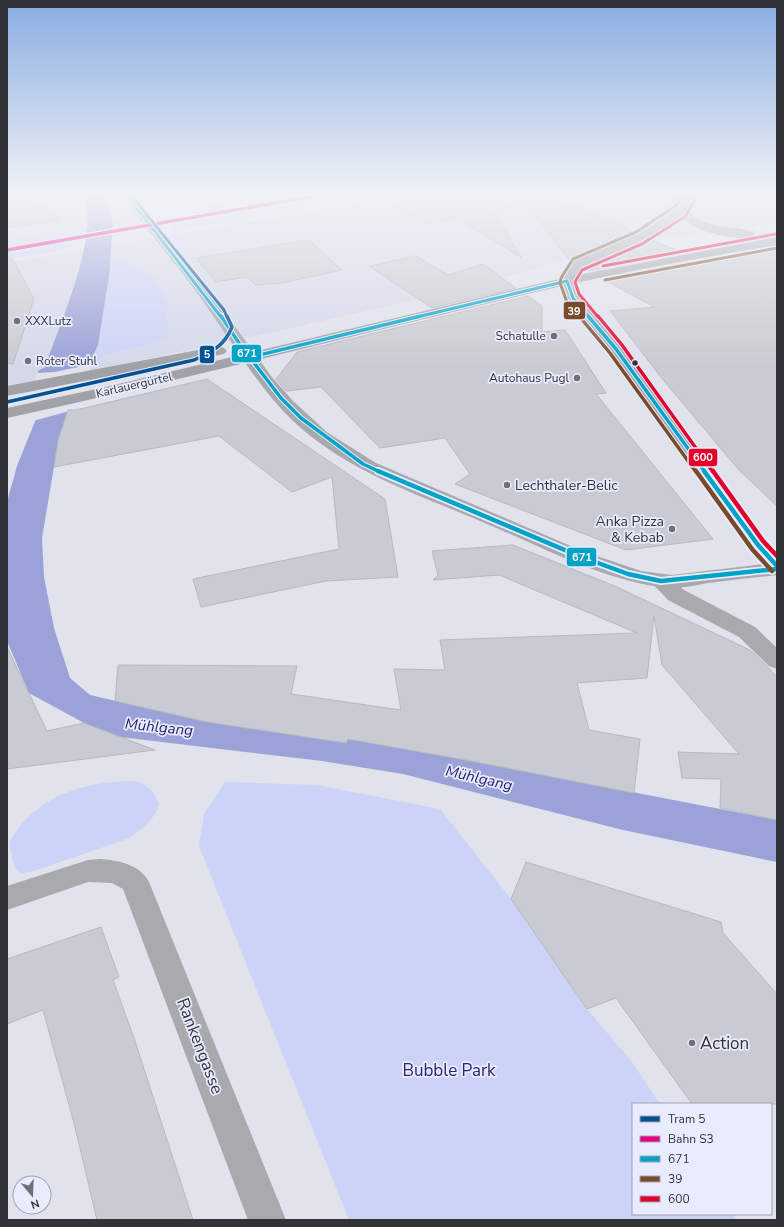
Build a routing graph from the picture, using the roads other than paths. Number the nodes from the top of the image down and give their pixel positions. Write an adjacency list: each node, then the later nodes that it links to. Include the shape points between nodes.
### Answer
1 (171, 251): 9 (main road)
2 (607, 251): 5 (main road)
3 (650, 251): 5 (main road)
4 (720, 251): 7 (main road, Karlauergürtel)
5 (577, 264): 6 (main road); 7 (main road)
6 (546, 271)
7 (567, 281): 9 (main road, Karlauergürtel); 12 (main road, via 573,298 616,349 758,545)
8 (477, 288): 9 (main road, Karlauergürtel)
9 (246, 351): 10 (main road, Karlauergürtel); 11 (main road, Karlauergürtel, via 85,396); 14 (main road, via 281,398 301,418 363,464 605,567)
10 (7, 391)
11 (7, 413)
12 (777, 566)
13 (777, 569): 14 (main road)
14 (661, 581): 15 (street, via 676,595 747,632)
15 (777, 661)
16 (7, 898): 17 (street, Rankengasse, via 88,871 105,869 127,876 135,882)
17 (266, 1220)

